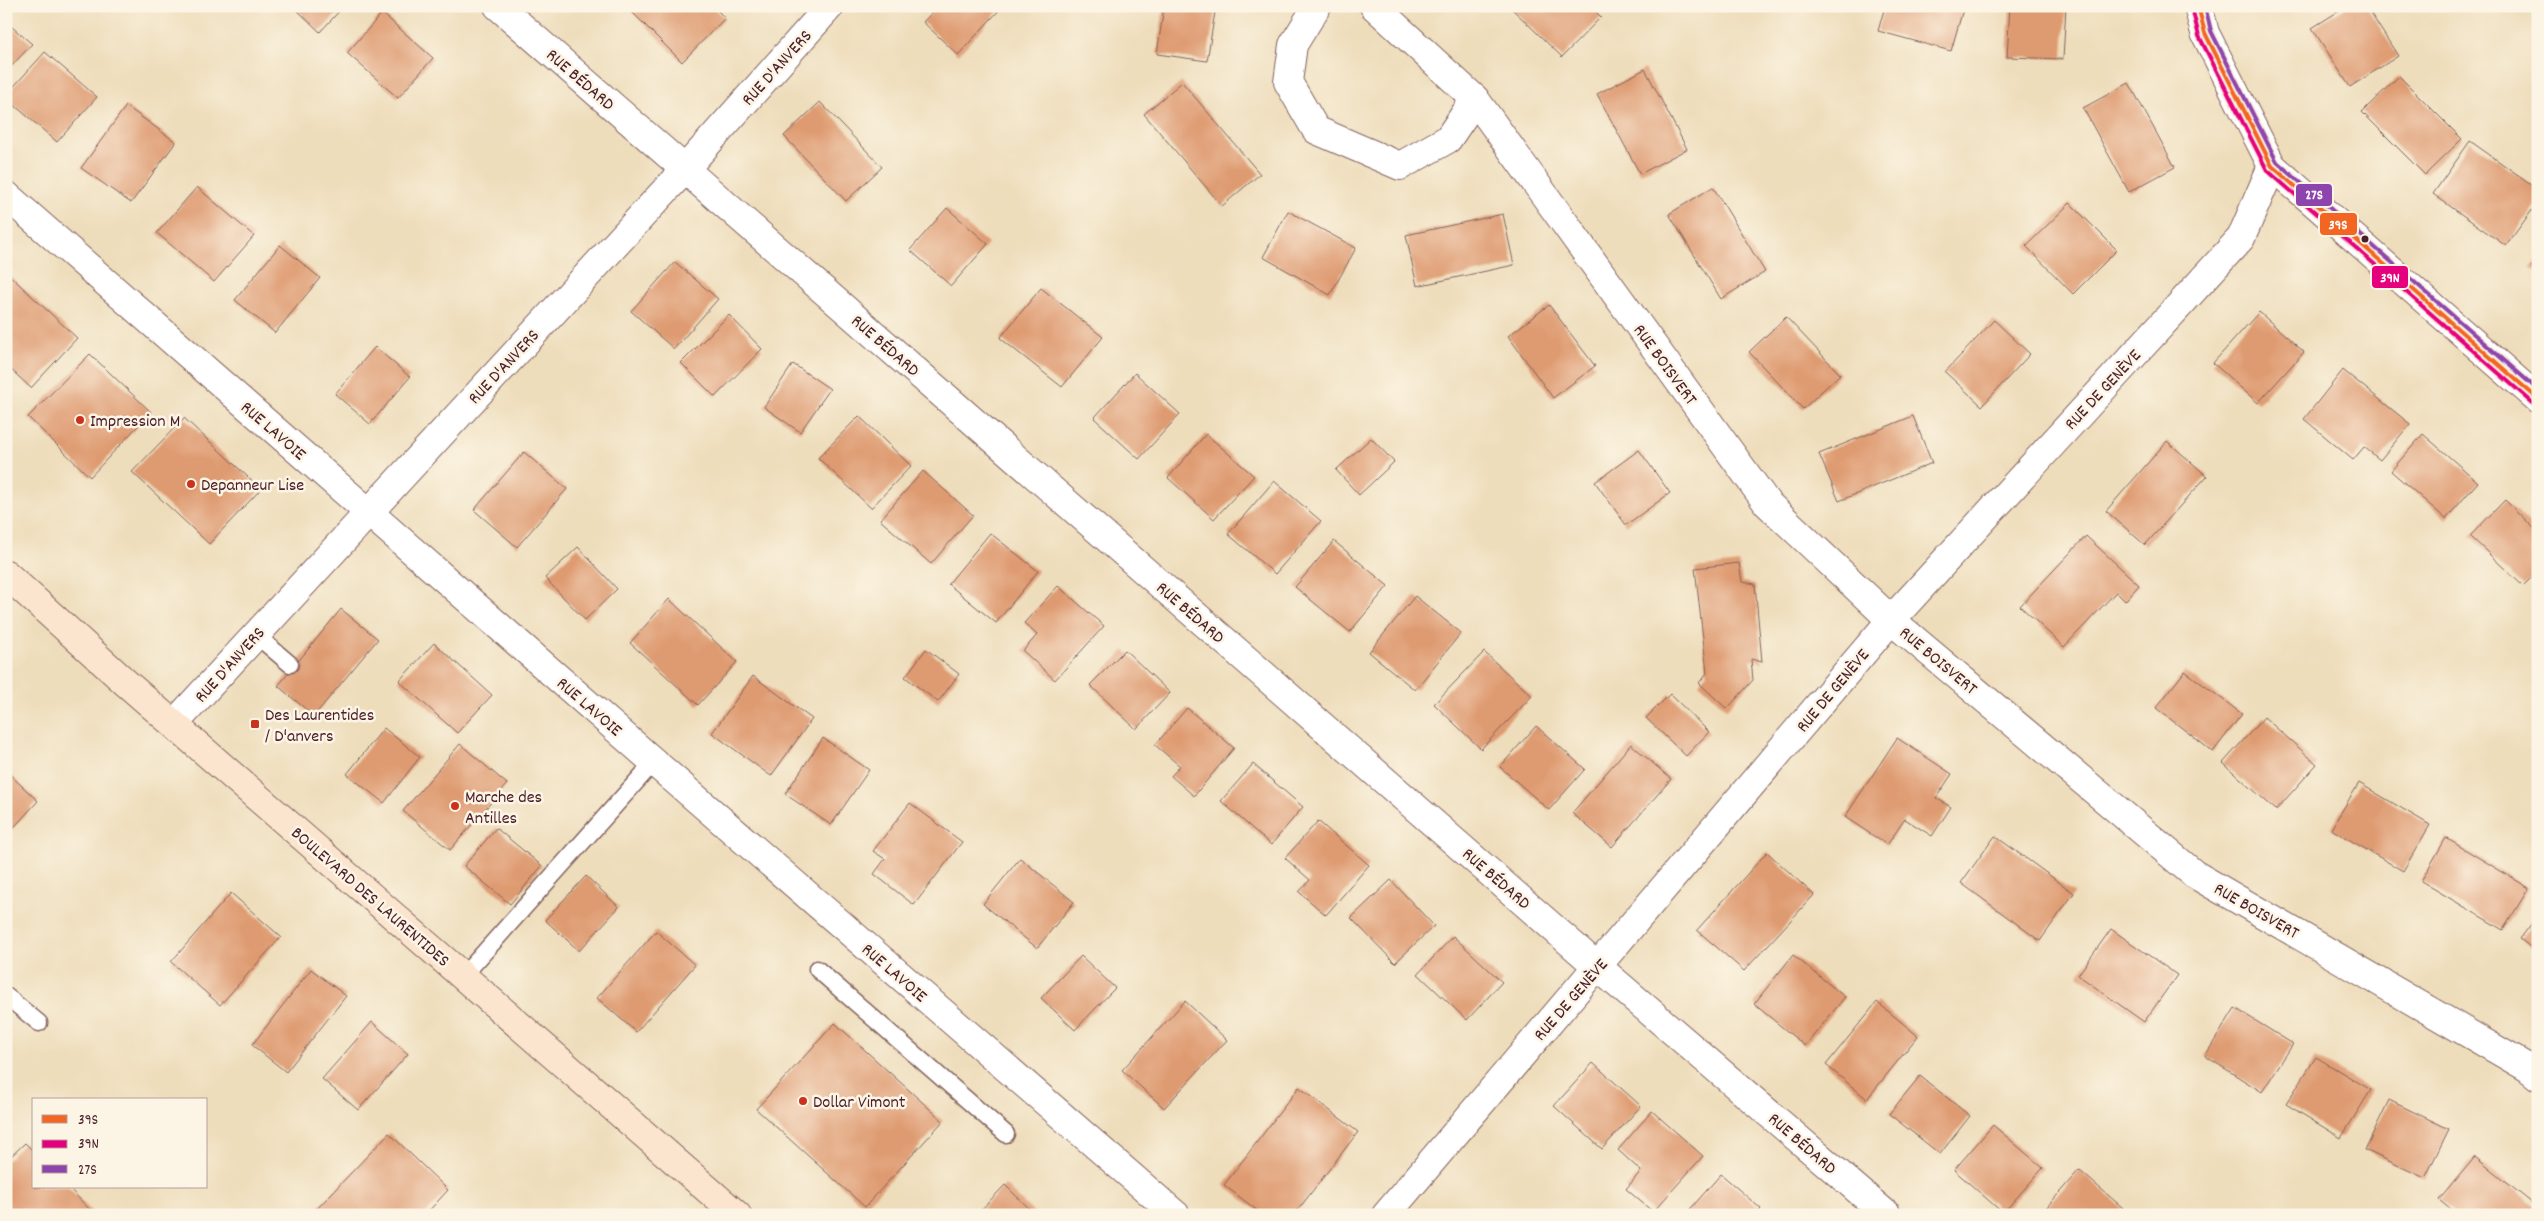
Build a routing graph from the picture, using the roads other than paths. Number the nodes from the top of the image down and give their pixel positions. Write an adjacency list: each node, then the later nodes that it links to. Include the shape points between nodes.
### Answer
1 (498, 6): 8 (street, RUE BÉDARD)
2 (830, 6): 8 (street, RUE D'ANVERS)
3 (1317, 6): 6 (street, via 1293,45 1288,82 1316,130 1400,166 1448,139)
4 (1374, 6): 6 (street, RUE BOISVERT)
5 (2198, 6): 7 (street, via 2205,33)
6 (1475, 99): 13 (street, RUE BOISVERT, via 1767,502)
7 (2272, 166): 10 (street); 13 (street, RUE DE GENÈVE, via 2241,238)
8 (685, 169): 11 (street, RUE D'ANVERS); 18 (street, RUE BÉDARD)
9 (6, 195): 11 (street, RUE LAVOIE)
10 (2538, 399)
11 (367, 512): 14 (street, RUE D'ANVERS); 17 (street, RUE LAVOIE)
12 (6, 574): 16 (main road, BOULEVARD DES LAURENTIDES)
13 (1891, 620): 18 (street, RUE DE GENÈVE); 23 (street, RUE BOISVERT, via 2194,874)
14 (256, 635): 15 (lane); 16 (street, RUE D'ANVERS)
15 (290, 664)
16 (174, 724): 20 (main road, BOULEVARD DES LAURENTIDES)
17 (654, 762): 20 (lane); 26 (street, RUE LAVOIE)
18 (1598, 967): 27 (street, RUE DE GENÈVE); 28 (street, RUE BÉDARD)
19 (817, 969): 24 (lane)
20 (463, 976): 25 (main road, BOULEVARD DES LAURENTIDES)
21 (6, 996): 22 (lane)
22 (39, 1023)
23 (2538, 1076)
24 (1006, 1134)
25 (737, 1215)
26 (1176, 1215)
27 (1386, 1215)
28 (1887, 1215)

